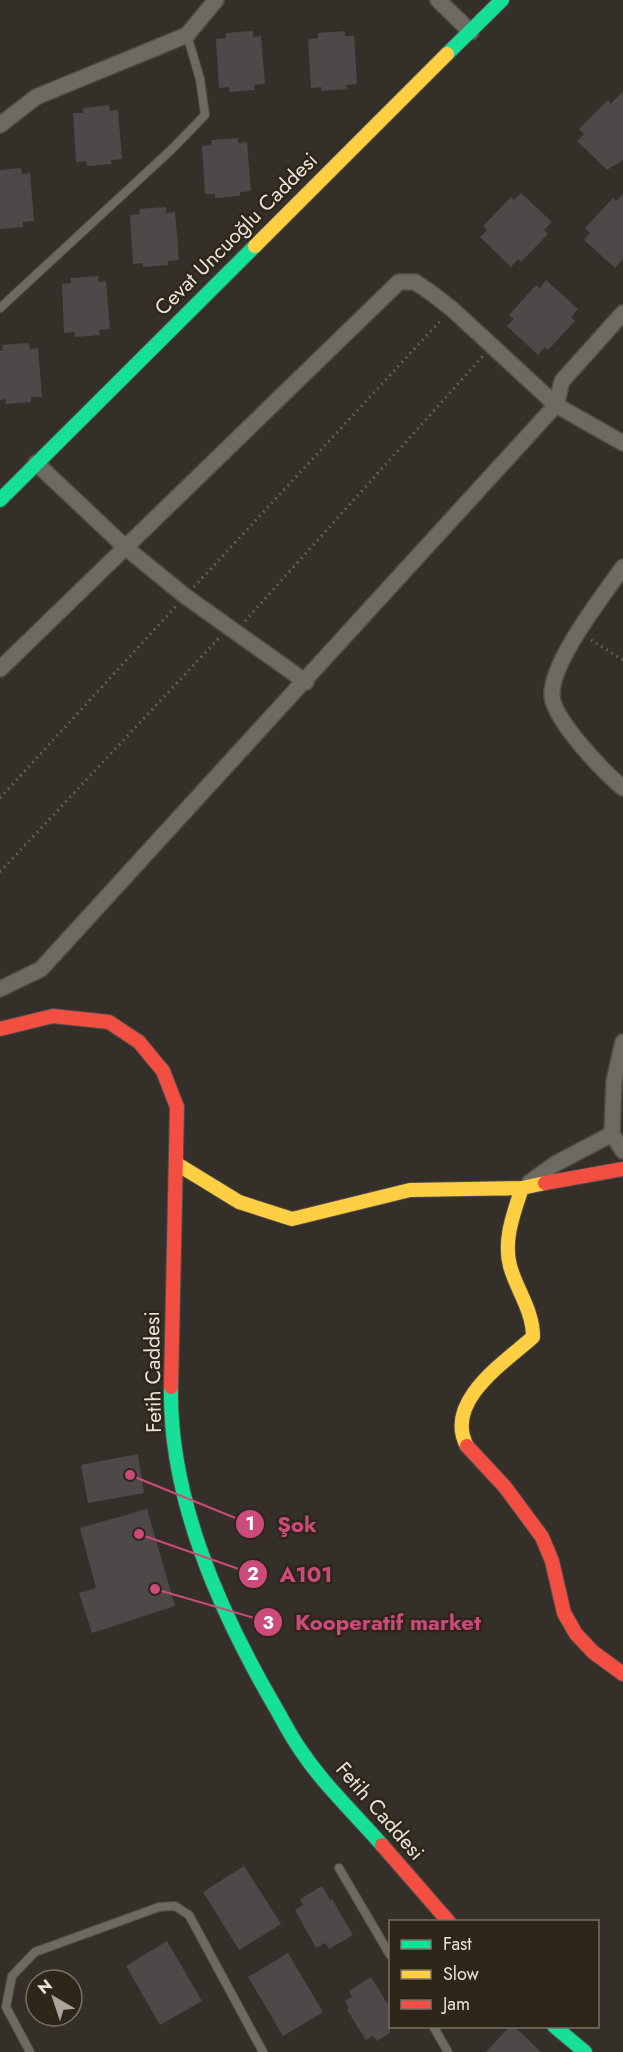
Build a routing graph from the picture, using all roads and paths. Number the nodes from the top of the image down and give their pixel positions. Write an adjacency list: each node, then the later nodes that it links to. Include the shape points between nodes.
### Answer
1 (216, 0): 5 (street)
2 (438, 0): 4 (street)
3 (502, 0): 4 (street, Cevat Uncuoğlu Caddesi)
4 (471, 32): 13 (street, Cevat Uncuoğlu Caddesi)
5 (187, 35): 6 (street, via 36,97); 7 (lane, via 200,79 205,115)
6 (0, 125)
7 (0, 309)
8 (452, 309): 10 (street); 15 (street, via 415,282 399,282); 17 (path)
9 (623, 313): 11 (street, via 562,381)
10 (493, 346): 11 (street); 18 (path)
11 (556, 405): 12 (street); 22 (street)
12 (623, 443)
13 (36, 463): 14 (street, Cevat Uncuoğlu Caddesi); 15 (street)
14 (0, 500)
15 (125, 548): 17 (street); 21 (street)
16 (623, 567): 19 (street)
17 (185, 596): 18 (street); 24 (path)
18 (232, 629): 22 (street); 25 (path)
19 (579, 633): 20 (path); 23 (street, via 554,679 554,707 584,747)
20 (623, 660)
21 (0, 669)
22 (306, 682): 26 (street, via 41,969)
23 (623, 788)
24 (0, 798)
25 (0, 872)
26 (0, 989)
27 (0, 1029): 31 (street, Fetih Caddesi, via 53,1016 109,1023 139,1042 163,1071 177,1107)
28 (623, 1042): 29 (street, via 614,1081)
29 (612, 1134): 30 (street); 33 (street, via 555,1164)
30 (623, 1151)
31 (177, 1164): 33 (street, via 238,1202 292,1219 410,1190); 36 (street, Fetih Caddesi, via 171,1412 180,1478 207,1565 243,1651 302,1753)
32 (623, 1169): 33 (street)
33 (522, 1188): 34 (street, via 508,1230 508,1259 527,1300 533,1337 478,1388 461,1421 463,1438 469,1454 502,1484 530,1519 550,1554 560,1603 587,1650)
34 (623, 1674)
35 (339, 1868): 37 (lane)
36 (447, 1920)
37 (389, 1953)
38 (434, 2028): 42 (lane)
39 (556, 2028): 43 (street)
40 (30, 2052): 41 (lane, via 6,2007 12,1976 35,1952 159,1907 175,1906 189,1915)
41 (263, 2052)
42 (448, 2052)
43 (585, 2052)

